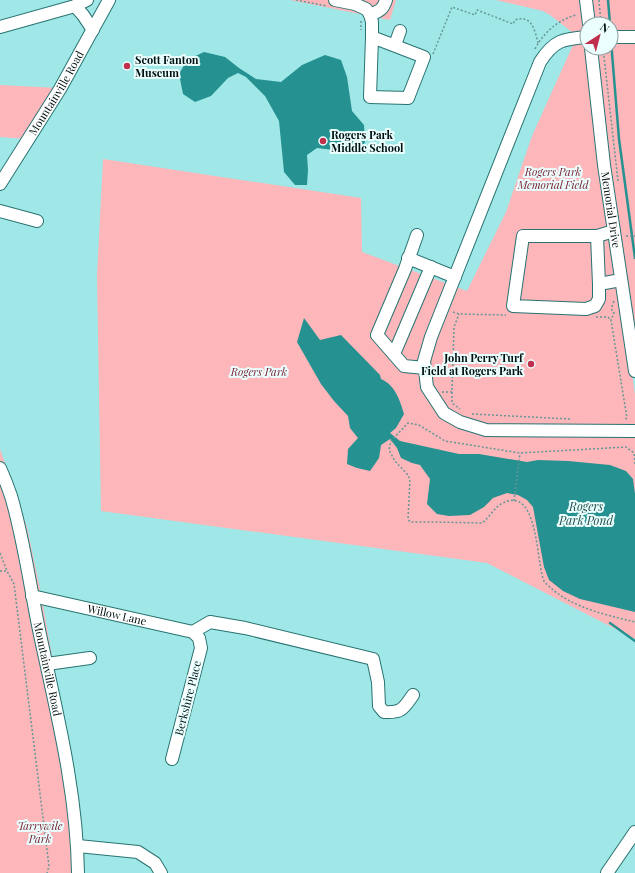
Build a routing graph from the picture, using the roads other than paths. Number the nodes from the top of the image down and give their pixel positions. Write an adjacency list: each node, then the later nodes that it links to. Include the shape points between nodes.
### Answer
1 (87, 0): 6 (street)
2 (109, 0): 10 (street, Mountainville Road)
3 (335, 0): 7 (street, via 355,4 366,9)
4 (386, 0): 7 (street, via 380,11)
5 (586, 0): 8 (street)
6 (75, 6): 9 (street); 10 (street)
7 (370, 15): 12 (street)
8 (588, 16)
9 (0, 27)
10 (93, 30): 18 (street, Mountainville Road, via 61,89)
11 (400, 31): 16 (street)
12 (372, 37): 16 (street); 16 (street, via 370,97 408,98 424,57)
13 (579, 37): 26 (street, via 557,42 540,62)
14 (619, 37): 15 (street)
15 (635, 38)
16 (395, 46)
17 (592, 56): 21 (street, Memorial Drive, via 604,165)
18 (0, 184)
19 (0, 211): 20 (street)
20 (37, 221)
21 (619, 234): 23 (street); 27 (street, Memorial Drive)
22 (417, 235): 24 (street)
23 (597, 236): 28 (street); 28 (street, via 523,236 513,306 586,309 595,306 599,299)
24 (408, 258): 25 (street); 29 (street, via 377,335)
25 (431, 267): 26 (street); 29 (street)
26 (455, 277): 30 (street, via 431,337 424,361)
27 (621, 280): 28 (street); 31 (street, Memorial Drive)
28 (599, 284)
29 (394, 354): 30 (street, via 404,366)
30 (425, 368): 32 (street, via 427,387 444,413 460,422 486,430)
31 (635, 371)
32 (635, 431)
33 (0, 468): 34 (street, Mountainville Road, via 11,496)
34 (32, 596): 35 (street, Willow Lane); 37 (street, Mountainville Road)
35 (196, 635): 38 (street, via 210,622 373,659 378,682 379,706 384,712 396,713); 39 (street, Berkshire Place, via 201,648)
36 (90, 658): 37 (street)
37 (47, 664): 41 (street, Mountainville Road, via 70,783)
38 (413, 695)
39 (172, 759)
40 (635, 832): 44 (street)
41 (78, 846): 42 (street, Mountainville Road); 43 (street, via 138,852 155,863)
42 (78, 873)
43 (161, 873)
44 (607, 873)

